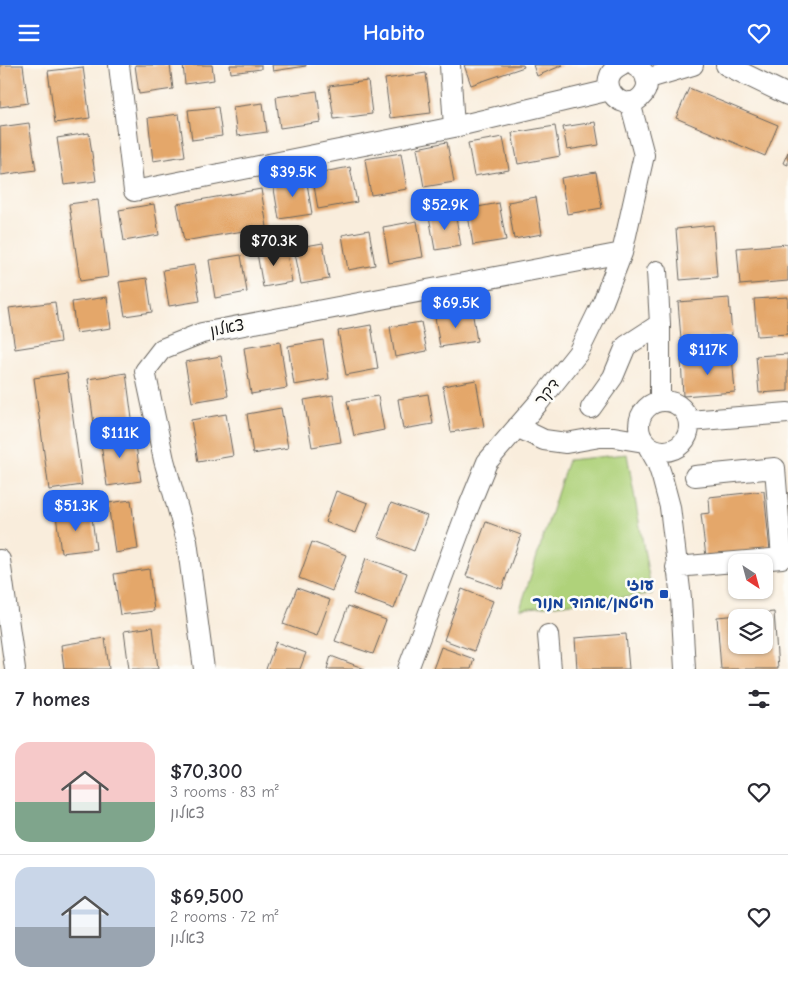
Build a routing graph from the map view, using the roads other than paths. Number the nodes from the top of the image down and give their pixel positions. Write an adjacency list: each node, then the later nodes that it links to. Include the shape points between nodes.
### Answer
1 (119, 65): 10 (street, via 134,191)
2 (450, 65): 10 (street)
3 (621, 65): 7 (street, via 612,72 608,84)
4 (693, 65): 6 (street)
5 (726, 65): 8 (street)
6 (641, 72): 9 (street, via 647,85 645,91 636,101)
7 (610, 90): 9 (street, via 618,100); 10 (street)
8 (788, 95)
9 (630, 102): 11 (street, דקר, via 644,155)
10 (454, 127)
11 (622, 253): 18 (street, דקר, via 578,353); 28 (street, צאלון, via 202,333 162,349 145,371 164,460 187,541)
12 (657, 271): 13 (street)
13 (660, 325): 14 (street); 15 (street, via 626,345 613,377)
14 (652, 407): 17 (street, via 667,401 675,403); 19 (street, via 622,427); 20 (street, via 641,416 639,424 641,438)
15 (591, 408)
16 (788, 413): 17 (street)
17 (689, 421): 21 (street, via 686,438)
18 (517, 427): 19 (street, via 544,440 566,443); 29 (street, דקר, via 487,462)
19 (597, 438): 20 (street, via 614,437)
20 (646, 444): 21 (street, via 666,452); 23 (street, via 657,462)
21 (678, 447): 23 (street)
22 (695, 475): 25 (street, via 774,468 782,558)
23 (670, 507): 25 (street)
24 (0, 560): 27 (street)
25 (676, 567): 31 (street)
26 (548, 635): 30 (street)
27 (15, 669)
28 (204, 669)
29 (408, 669)
30 (551, 669)
31 (685, 669)

